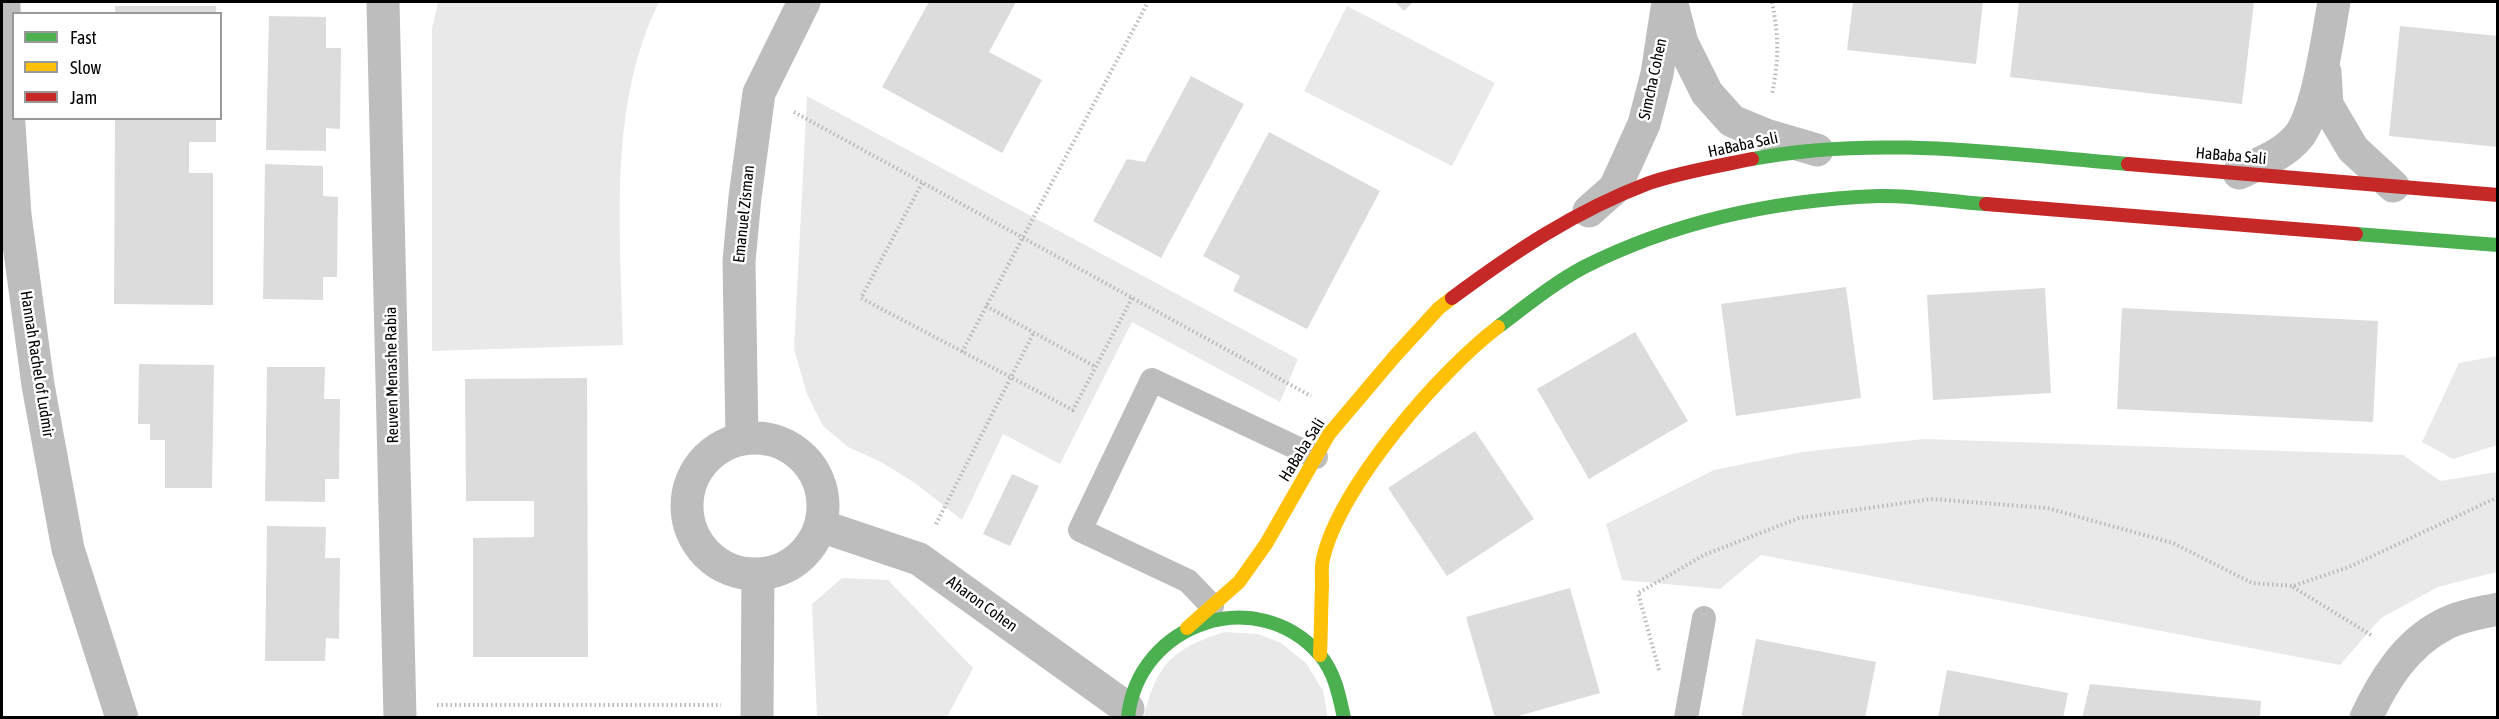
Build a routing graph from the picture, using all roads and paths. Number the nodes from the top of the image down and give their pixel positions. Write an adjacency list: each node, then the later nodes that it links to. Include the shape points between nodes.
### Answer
1 (4, 2): 45 (street, Hannah Rachel of Ludmir, via 15,215 38,385 68,549)
2 (394, 2): 8 (street, Reuven Menashe Rabia)
3 (804, 2): 10 (street, Emanuel Zisman)
4 (1148, 2): 18 (path)
5 (1670, 2): 11 (street, Simcha Cohen, via 1682,43 1707,93 1732,121); 17 (street, Simcha Cohen, via 1644,124 1615,188)
6 (1772, 2): 11 (path, via 1778,34 1777,68)
7 (2334, 2): 9 (street)
8 (383, 17): 41 (street, Reuven Menashe Rabia)
9 (2324, 61): 13 (street, via 2312,108 2299,136 2277,155); 15 (street, via 2327,105 2353,149)
10 (759, 93): 14 (path); 27 (street, Emanuel Zisman, via 739,261)
11 (1766, 135): 12 (street, Simcha Cohen)
12 (1817, 150): 13 (street, HaBaba Sali, via 1880,146); 17 (street, HaBaba Sali, via 1723,165 1650,183)
13 (2239, 173): 15 (street, HaBaba Sali)
14 (922, 183): 18 (path); 23 (path, via 861,298)
15 (2393, 186): 16 (street, HaBaba Sali)
16 (2498, 195)
17 (1589, 211): 26 (street, HaBaba Sali, via 1559,224 1506,258 1439,308)
18 (1022, 238): 20 (path); 21 (path)
19 (2498, 245): 38 (street, via 1880,196 1796,202 1667,231 1583,268 1473,346 1371,463 1338,519 1323,559)
20 (1132, 298): 24 (path); 26 (path)
21 (986, 306): 22 (path); 23 (path)
22 (1034, 332): 24 (path); 25 (path)
23 (962, 352): 25 (path)
24 (1096, 367): 25 (path, via 1073,410)
25 (1011, 377): 31 (path)
26 (1346, 415): 28 (street, HaBaba Sali)
27 (742, 438): 30 (street, via 766,438 788,445 807,459 820,480 824,503); 32 (street, via 720,446 703,461 691,480 686,503 689,525 699,545 715,562 736,571)
28 (1316, 457): 34 (street, HaBaba Sali, via 1266,544 1239,582); 34 (lane, via 1152,380 1080,530 1188,581)
29 (2498, 497): 33 (path, via 2349,567)
30 (821, 526): 31 (street, Aharon Cohen); 32 (street, via 812,545 797,560 779,570)
31 (919, 559): 43 (street, Aharon Cohen)
32 (758, 574): 42 (street)
33 (2293, 586): 39 (path); 40 (path, via 2252,583 2173,543 2047,508 1931,499 1799,518 1704,555 1638,593)
34 (1212, 606): 37 (street, HaBaba Sali)
35 (2498, 609): 39 (street, via 2444,624)
36 (1704, 618): 46 (lane)
37 (1187, 628): 38 (street, via 1222,617 1258,618 1292,631); 43 (street, via 1159,648 1138,676)
38 (1320, 655): 44 (street)
39 (2403, 655): 47 (street)
40 (1660, 672)
41 (400, 711): 42 (path)
42 (757, 711)
43 (1128, 713)
44 (1348, 713)
45 (122, 717)
46 (1686, 717)
47 (2366, 717)

